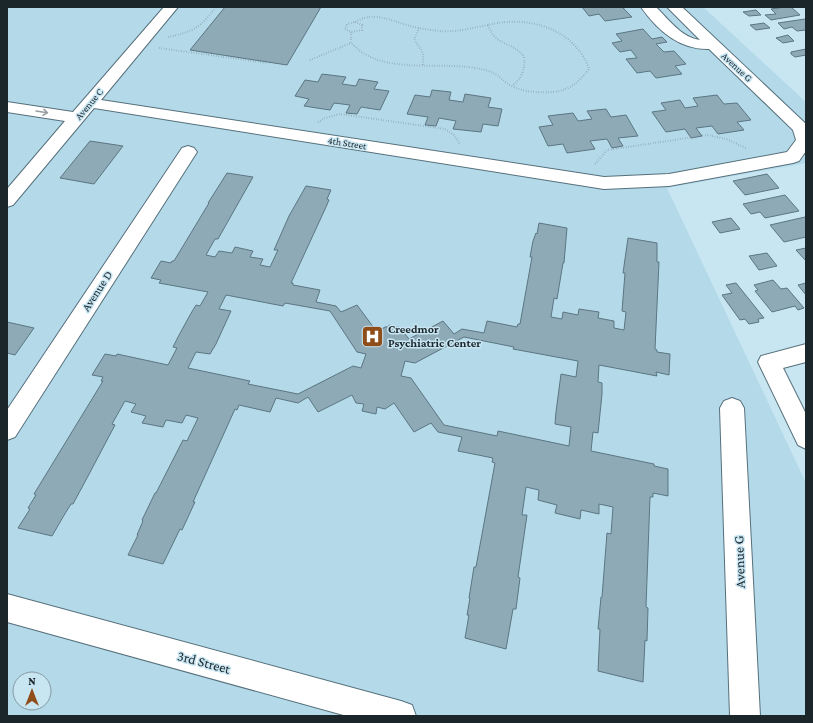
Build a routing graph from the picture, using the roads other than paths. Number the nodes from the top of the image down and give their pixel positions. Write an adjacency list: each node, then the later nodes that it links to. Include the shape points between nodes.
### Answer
1 (171, 7): 5 (street, Avenue C)
2 (648, 7): 4 (street, via 683,41 698,45)
3 (674, 7): 4 (street, Avenue G)
4 (713, 44): 8 (street, Avenue G)
5 (90, 103): 7 (street, Avenue C); 8 (street, 4th Street, via 604,183 669,180 793,156 805,140)
6 (7, 107): 7 (street, one-way to 7)
7 (77, 118): 10 (street, Avenue C)
8 (801, 128)
9 (188, 152): 13 (street, Avenue D)
10 (7, 201)
11 (806, 353): 14 (street, via 769,362)
12 (732, 408): 17 (street, Avenue G)
13 (7, 430)
14 (806, 438)
15 (7, 608): 16 (street, 3rd Street)
16 (401, 716)
17 (745, 716)

